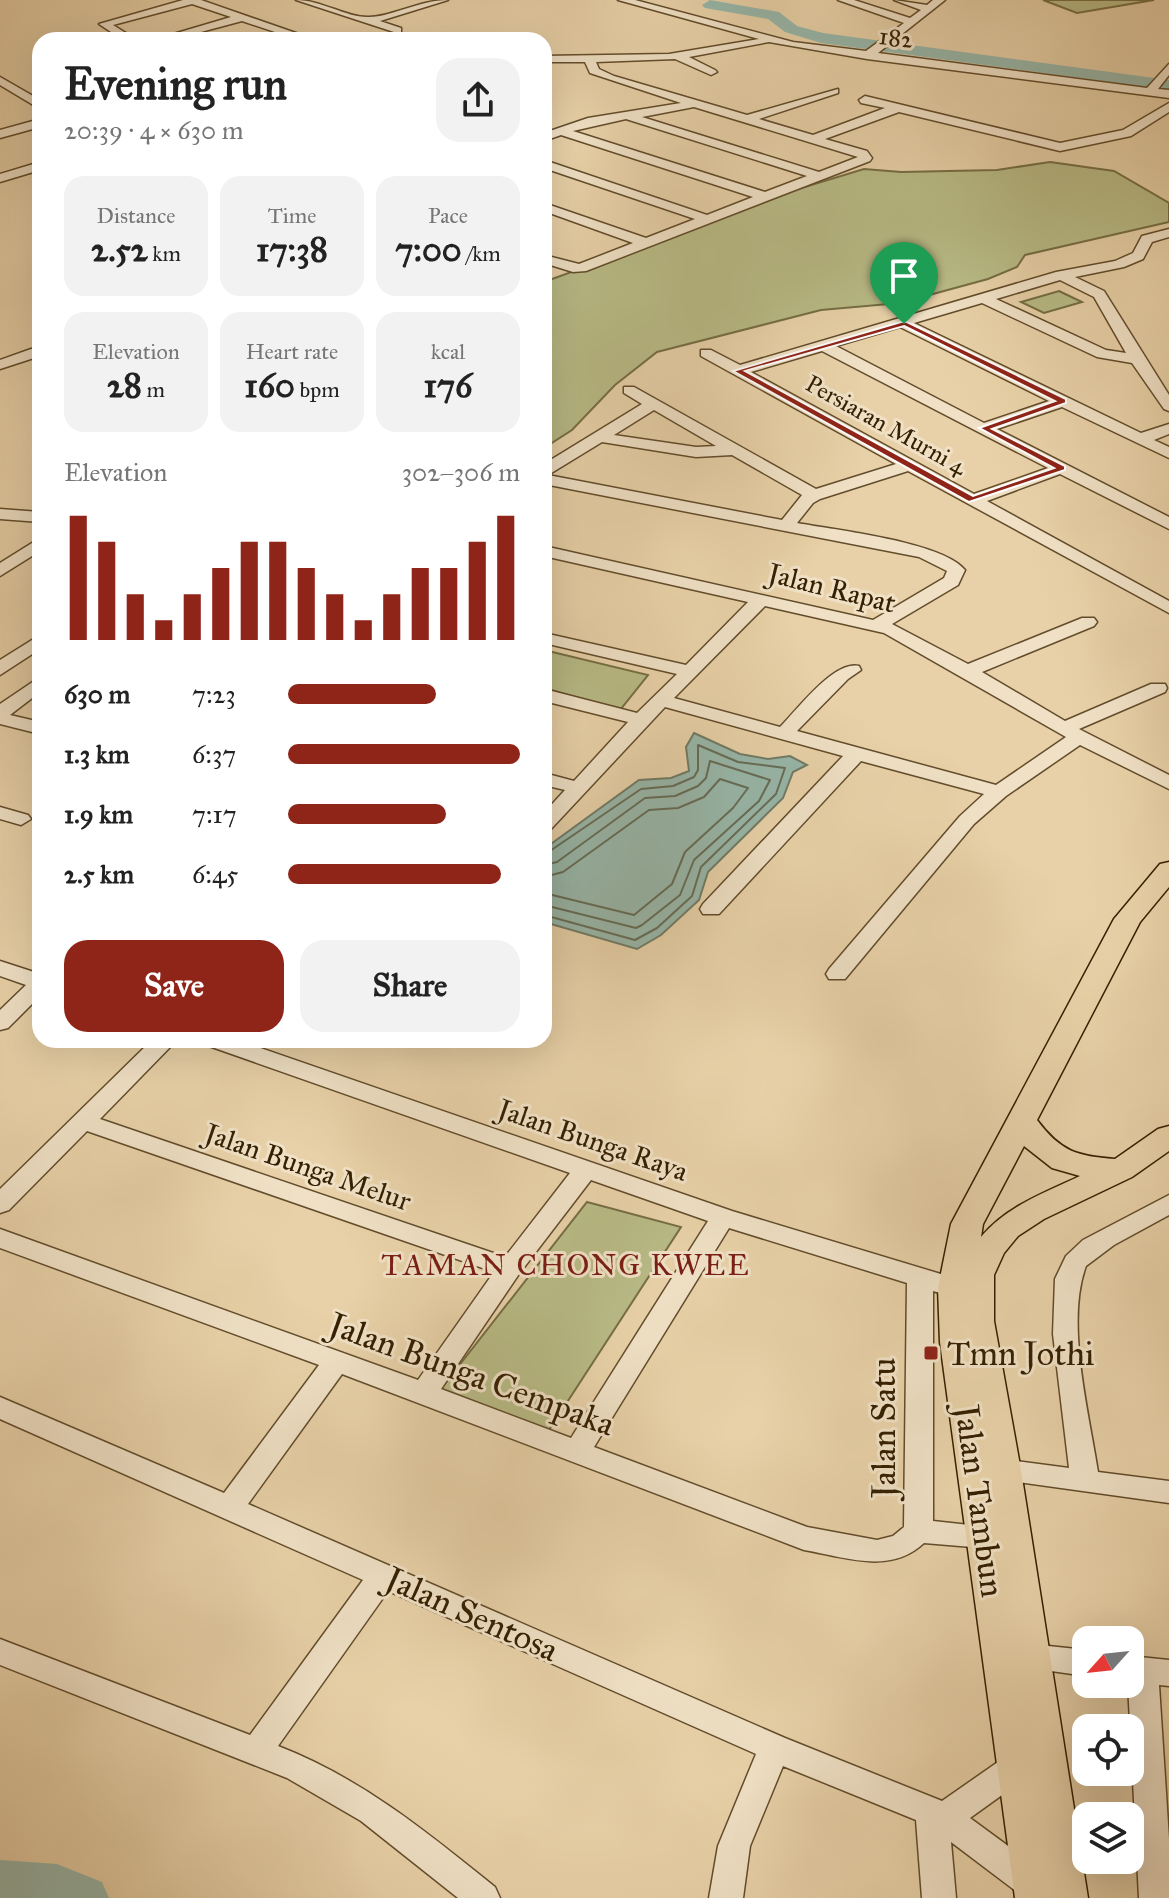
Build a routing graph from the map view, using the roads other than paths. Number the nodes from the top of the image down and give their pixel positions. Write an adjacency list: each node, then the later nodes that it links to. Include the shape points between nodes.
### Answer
1 (194, 0): 10 (street); 17 (street, via 104,26)
2 (301, 0): 9 (street)
3 (623, 0): 20 (street, 182)
4 (843, 0): 13 (street)
5 (899, 0): 8 (street)
6 (940, 0): 8 (street)
7 (432, 1): 12 (street)
8 (930, 9): 13 (street)
9 (340, 12): 11 (street); 12 (street)
10 (243, 17): 15 (street); 18 (street)
11 (310, 21)
12 (368, 21): 16 (street)
13 (913, 22): 21 (street)
14 (295, 25): 15 (street)
15 (280, 29): 19 (street)
16 (397, 30)
17 (114, 32)
18 (188, 32)
19 (288, 32)
20 (773, 41): 21 (street, 182); 22 (street)
21 (876, 50): 28 (street, 182)
22 (676, 56): 23 (street); 26 (street)
23 (589, 58): 24 (street); 35 (street, via 598,73)
24 (552, 59)
25 (1169, 67): 28 (street)
26 (711, 72)
27 (0, 80): 31 (street)
28 (1155, 86): 30 (street, 182)
29 (834, 91): 39 (street)
30 (1169, 94)
31 (23, 95): 32 (street); 34 (street)
32 (32, 100)
33 (865, 100): 37 (street)
34 (0, 101)
35 (695, 104): 38 (street); 39 (street)
36 (1169, 107): 37 (street, via 1127,133 1060,147)
37 (898, 108): 44 (street)
38 (624, 115): 41 (street); 49 (street)
39 (747, 119): 44 (street)
40 (32, 125): 42 (street)
41 (560, 131): 43 (street); 51 (street)
42 (0, 134)
43 (552, 134)
44 (813, 139): 49 (street, via 866,159)
45 (32, 161): 48 (street)
46 (552, 167): 53 (street)
47 (32, 168): 50 (street)
48 (0, 170)
49 (819, 176): 51 (street)
50 (0, 178)
51 (763, 196): 53 (street)
52 (552, 210): 55 (street)
53 (707, 219): 55 (street)
54 (1169, 233): 57 (street, via 1143,242 1135,258)
55 (646, 243): 56 (street, via 581,268)
56 (552, 261)
57 (1061, 275): 58 (street); 63 (street, via 1099,294)
58 (985, 299): 59 (street); 63 (street, via 1102,354)
59 (904, 324): 60 (street); 67 (street)
60 (824, 346): 65 (street); 70 (street)
61 (32, 353): 64 (street)
62 (706, 353): 65 (street, Persiaran Murni 4)
63 (1141, 363): 69 (street)
64 (0, 365)
65 (737, 371): 76 (street, Persiaran Murni 4)
66 (629, 390): 68 (street)
67 (1063, 401): 70 (street); 73 (street)
68 (653, 404): 72 (street); 74 (street)
69 (1169, 406)
70 (984, 428): 78 (street)
71 (1169, 429): 73 (street)
72 (598, 437): 74 (street, via 696,452); 77 (street)
73 (1141, 439): 75 (street)
74 (735, 450): 80 (street)
75 (1169, 453)
76 (909, 465): 80 (street); 81 (street, Persiaran Murni 4)
77 (552, 466)
78 (1062, 468): 81 (street); 84 (street)
79 (552, 481): 85 (street)
80 (814, 495): 85 (street)
81 (973, 500): 90 (street, Persiaran Murni 4)
82 (0, 514): 83 (street)
83 (32, 516)
84 (1169, 524)
85 (787, 525): 92 (street, via 924,553 956,570 952,581)
86 (32, 549): 88 (street)
87 (552, 553): 89 (street, Jalan Rapat)
88 (0, 571)
89 (762, 599): 92 (street, Jalan Rapat); 97 (street)
90 (1169, 608)
91 (1088, 622): 98 (street)
92 (877, 625): 98 (street, Jalan Rapat)
93 (552, 640): 97 (street)
94 (32, 646): 95 (street)
95 (0, 669)
96 (852, 670): 106 (street)
97 (689, 671): 102 (street)
98 (967, 671): 107 (street, Jalan Rapat)
99 (1158, 688): 107 (street)
100 (32, 690): 103 (street)
101 (552, 697): 104 (street)
102 (663, 701): 104 (street); 106 (street)
103 (0, 716): 105 (street)
104 (641, 720): 111 (street)
105 (32, 726)
106 (785, 733): 108 (street)
107 (1072, 733): 110 (street, Jalan Rapat); 112 (street)
108 (857, 753): 112 (street); 117 (street)
109 (552, 781): 111 (street)
110 (1169, 783)
111 (579, 788): 114 (street)
112 (999, 792): 119 (street, via 967,820)
113 (0, 813): 115 (street)
114 (552, 817)
115 (21, 819)
116 (1169, 870): 125 (main road, Jalan Tambun, via 1128,919)
117 (711, 909)
118 (0, 968): 120 (street)
119 (837, 974)
120 (32, 979)
121 (32, 990): 122 (street)
122 (0, 1023)
123 (157, 1048): 126 (street)
124 (237, 1048): 128 (street, Jalan Bunga Raya)
125 (1022, 1121): 129 (main road, via 1039,1146 1056,1159); 136 (main road, Jalan Tambun, via 967,1224)
126 (85, 1122): 130 (street); 134 (street, Jalan Bunga Melur)
127 (1162, 1143): 129 (main road, Jalan Tambun)
128 (586, 1169): 132 (street, Jalan Bunga Raya); 134 (street)
129 (1121, 1170): 141 (main road, Jalan Tambun, via 1007,1228 978,1275)
130 (0, 1204)
131 (1169, 1204): 142 (street, via 1086,1251 1067,1277 1065,1323)
132 (723, 1217): 135 (street, Jalan Bunga Raya); 140 (street)
133 (0, 1238): 137 (street, Jalan Bunga Cempaka)
134 (510, 1268): 138 (street)
135 (920, 1278): 136 (street, Jalan Bunga Raya); 145 (street, Jalan Satu)
136 (955, 1288): 141 (main road, Jalan Tambun, via 957,1342)
137 (336, 1362): 138 (street, Jalan Bunga Cempaka); 144 (street)
138 (424, 1393): 140 (street, Jalan Bunga Cempaka)
139 (0, 1407): 144 (street, Jalan Sentosa)
140 (577, 1451): 145 (street, Jalan Bunga Cempaka, via 804,1538 877,1552 902,1546)
141 (989, 1469): 142 (street); 146 (main road, Jalan Tambun)
142 (1085, 1481): 143 (street)
143 (1169, 1492)
144 (230, 1506): 147 (street, Jalan Sentosa)
145 (918, 1531): 146 (street, Jalan Satu)
146 (998, 1537): 149 (main road, Jalan Tambun)
147 (384, 1574): 152 (street, Jalan Sentosa); 153 (street)
148 (0, 1652): 153 (street)
149 (1016, 1656): 150 (street); 154 (main road, Jalan Tambun); 156 (main road, Jalan Tambun)
150 (1072, 1662)
151 (1147, 1670): 160 (street)
152 (774, 1748): 155 (street, Jalan Sentosa); 158 (street, via 734,1846)
153 (256, 1752): 157 (street, via 338,1787 378,1812)
154 (1019, 1765): 155 (street); 156 (main road, Jalan Tambun)
155 (938, 1815): 156 (street, Jalan Sentosa); 159 (street)
156 (1046, 1894)
157 (483, 1898)
158 (726, 1898)
159 (939, 1898)
160 (1156, 1898)

